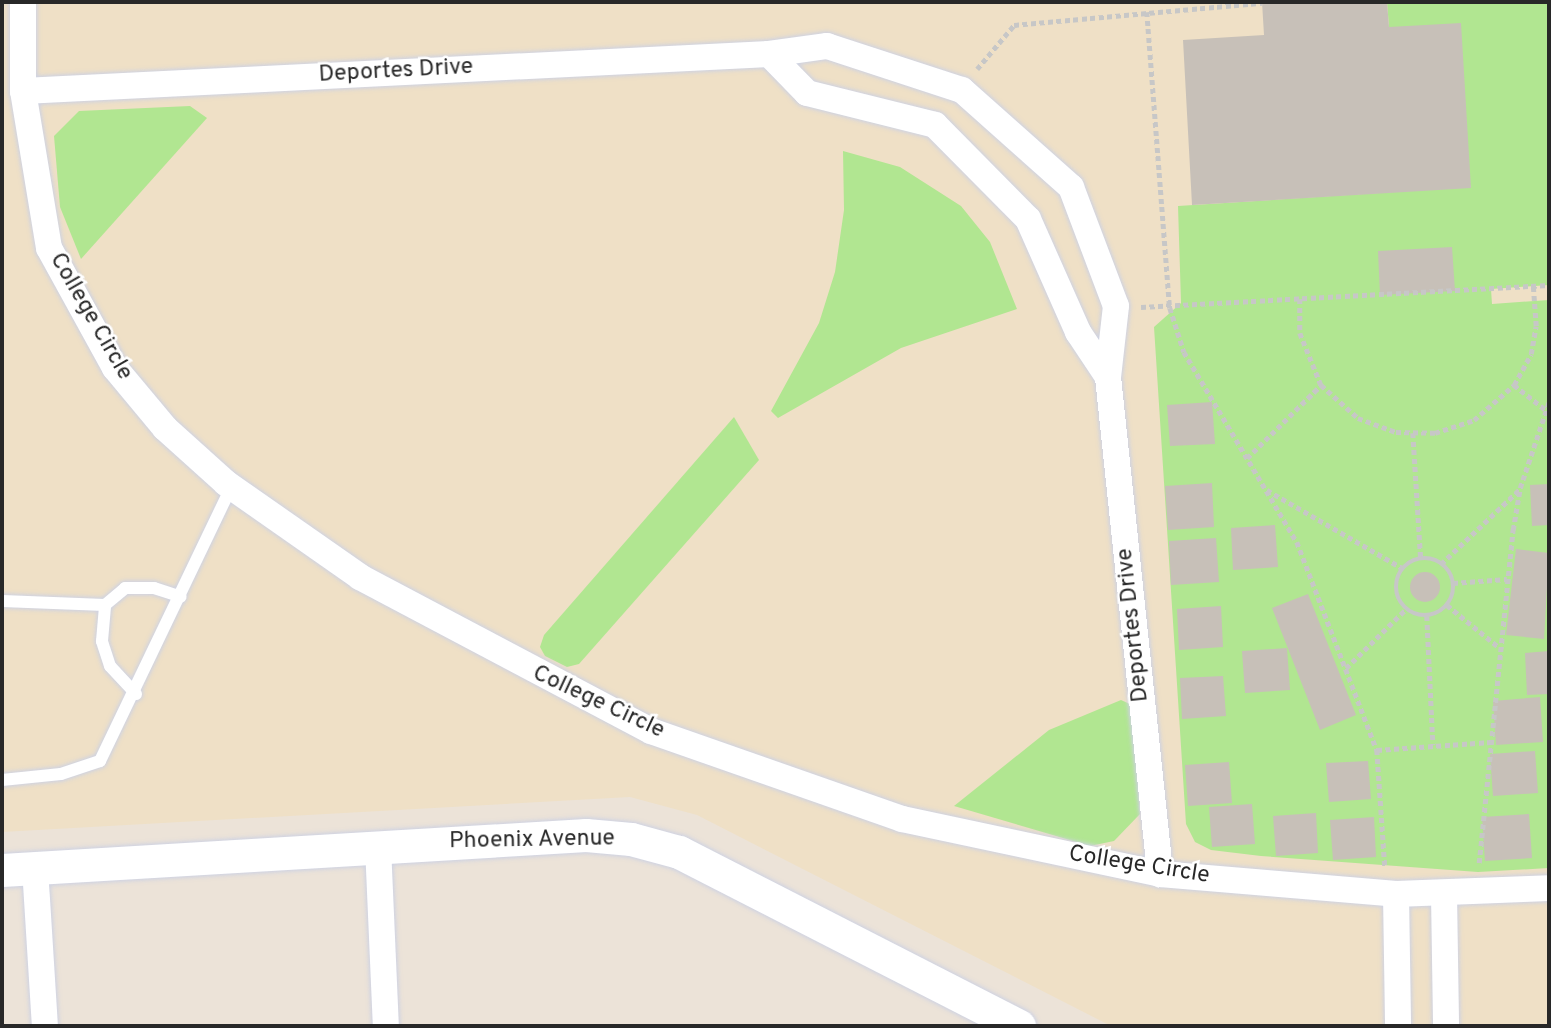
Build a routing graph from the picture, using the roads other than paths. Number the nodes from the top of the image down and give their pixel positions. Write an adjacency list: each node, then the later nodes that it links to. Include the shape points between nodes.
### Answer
1 (23, 2): 3 (street, College Circle)
2 (769, 54): 3 (street, Deportes Drive); 4 (street, Deportes Drive, via 807,93 935,125 1028,219 1078,332); 4 (street, Deportes Drive, via 827,46 962,90 1071,187 1116,306)
3 (23, 91): 5 (street, College Circle, via 48,248 115,368 165,428)
4 (1108, 377): 14 (street, Deportes Drive)
5 (231, 487): 6 (lane); 14 (street, College Circle, via 360,577 651,731 902,819)
6 (181, 597): 8 (lane, via 154,588 125,588); 9 (lane)
7 (2, 601): 8 (lane)
8 (105, 605): 9 (lane, via 103,641 110,666)
9 (136, 694): 10 (lane, via 100,761 61,775)
10 (2, 780)
11 (378, 846): 12 (street, Phoenix Avenue); 19 (street); 20 (street, Phoenix Avenue, via 586,835 631,839 679,852)
12 (34, 868): 13 (street, Phoenix Avenue); 18 (street)
13 (2, 870)
14 (1160, 874): 15 (street, College Circle)
15 (1397, 881): 17 (street, College Circle); 21 (street)
16 (1549, 888): 17 (street, College Circle)
17 (1444, 894): 22 (street)
18 (45, 1026)
19 (386, 1026)
20 (1019, 1026)
21 (1398, 1026)
22 (1446, 1026)

